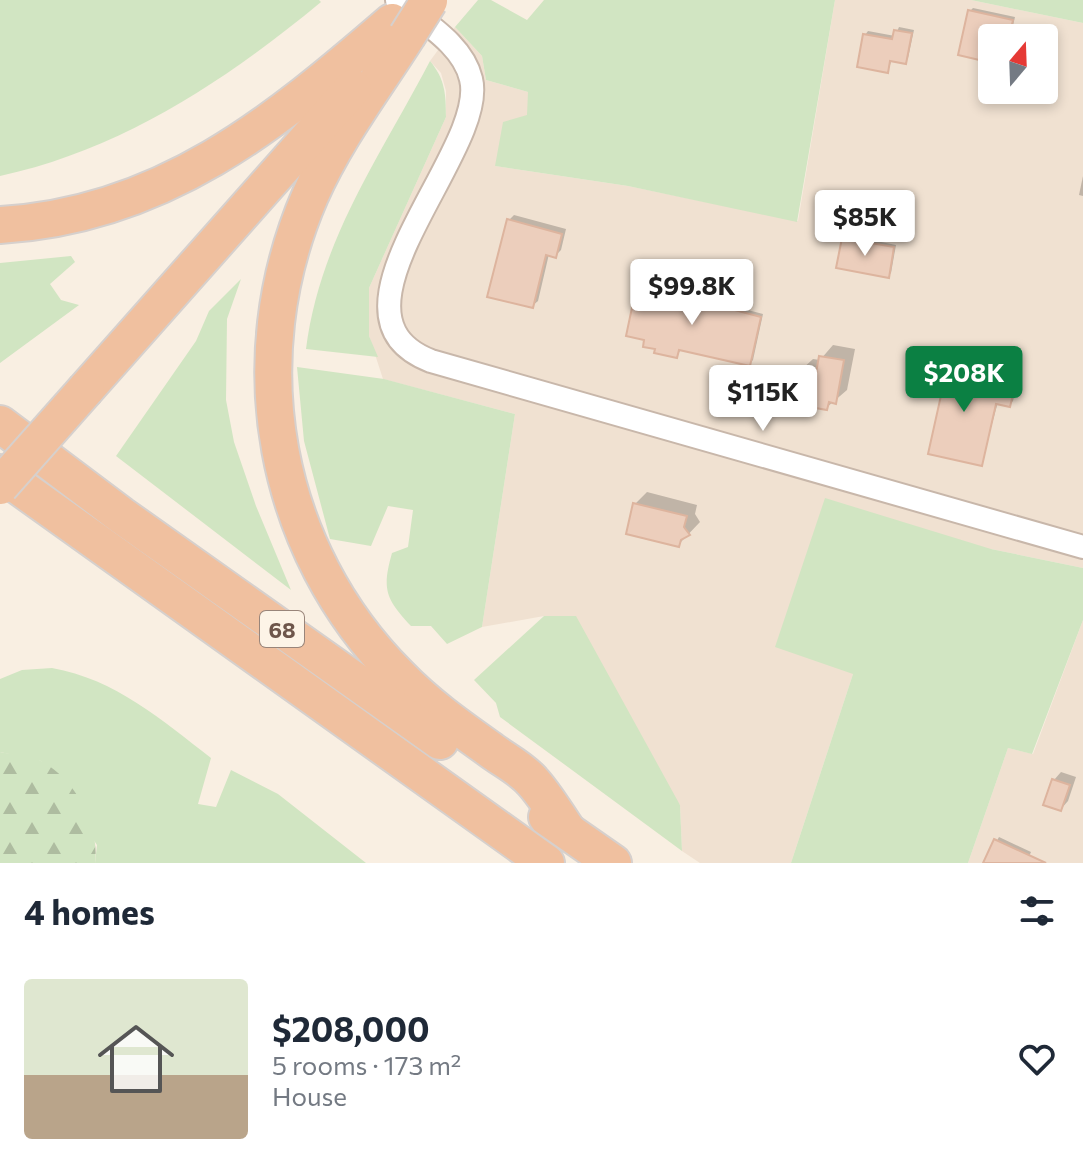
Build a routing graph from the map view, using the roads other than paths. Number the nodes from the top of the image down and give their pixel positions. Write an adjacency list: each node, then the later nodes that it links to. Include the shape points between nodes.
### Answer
1 (430, 0): 2 (highway, bridge)
2 (404, 18): 3 (highway, via 292,107 211,162 108,205); 6 (highway, bridge); 7 (street, via 460,54 473,94 467,120 390,288 392,323 411,351); 8 (highway, via 324,167 281,282 271,359 280,460 313,556 353,622 424,700 531,780)
3 (0, 225)
4 (0, 424): 8 (highway, 68)
5 (0, 473): 9 (highway, 68)
6 (0, 486)
7 (1083, 547)
8 (567, 830): 10 (highway, 68)
9 (546, 863)
10 (613, 863)

